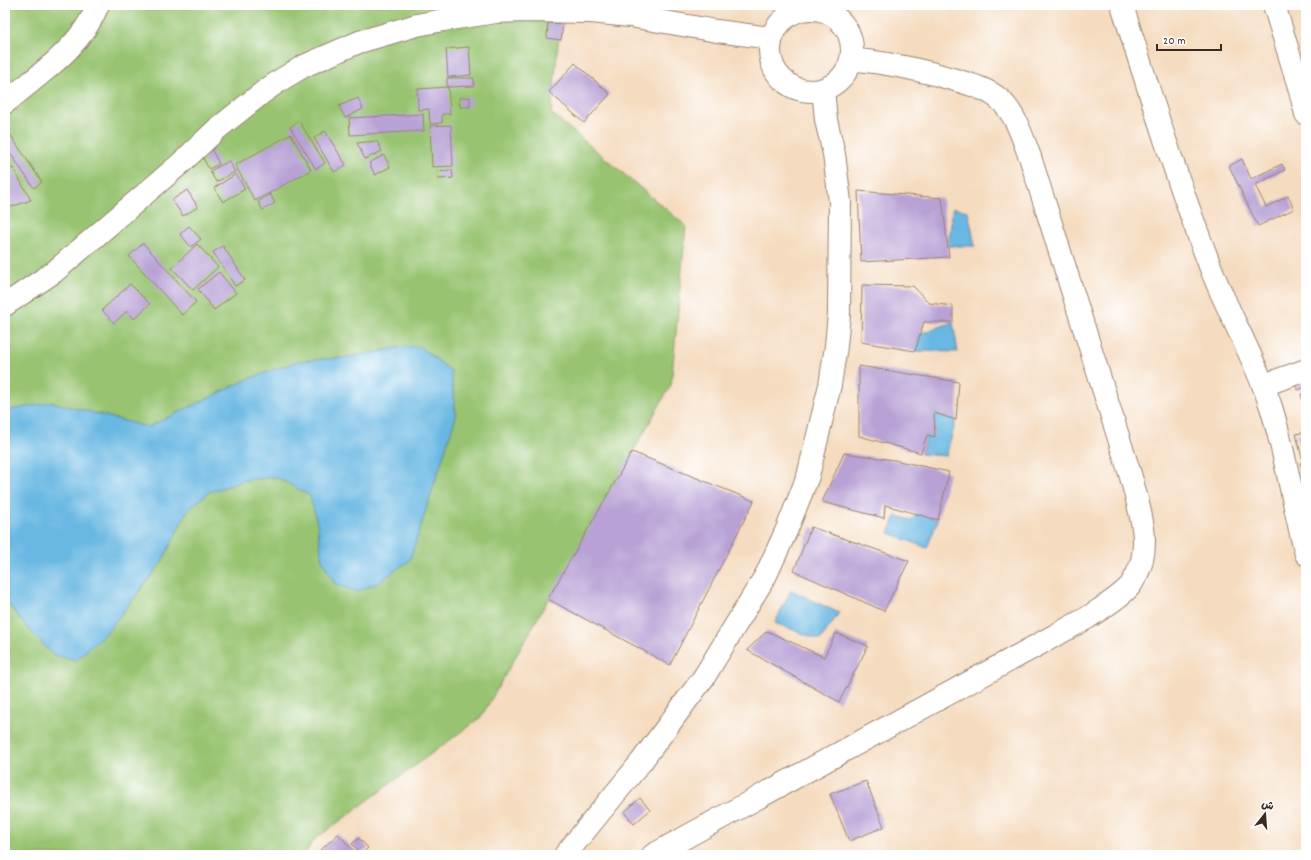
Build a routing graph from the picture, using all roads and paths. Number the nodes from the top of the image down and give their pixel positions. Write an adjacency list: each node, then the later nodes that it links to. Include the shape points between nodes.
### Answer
1 (98, 5): 8 (street, via 78,39)
2 (1122, 5): 12 (street, via 1197,232 1213,274)
3 (1274, 5): 9 (street)
4 (835, 10): 5 (street, via 797,11 781,22); 6 (street, via 849,34 852,45)
5 (771, 38): 7 (street, via 771,61 783,80 802,90); 10 (street, via 630,16 591,12 525,11 496,12 443,20 359,42 304,66 262,93 217,129 176,168 54,272)
6 (851, 59): 7 (street, via 840,79); 15 (street, via 886,63 934,74 986,90 998,98 1017,124 1030,157 1131,477 1143,526 1144,550 1139,570 1130,586 1115,600 1087,618)
7 (823, 89): 14 (street, via 840,202 838,314 830,385 808,476 769,568 704,677 641,762)
8 (5, 103)
9 (1306, 114)
10 (5, 305)
11 (1306, 370): 12 (street)
12 (1264, 385): 13 (street, via 1282,444)
13 (1306, 554)
14 (565, 855)
15 (653, 855)

